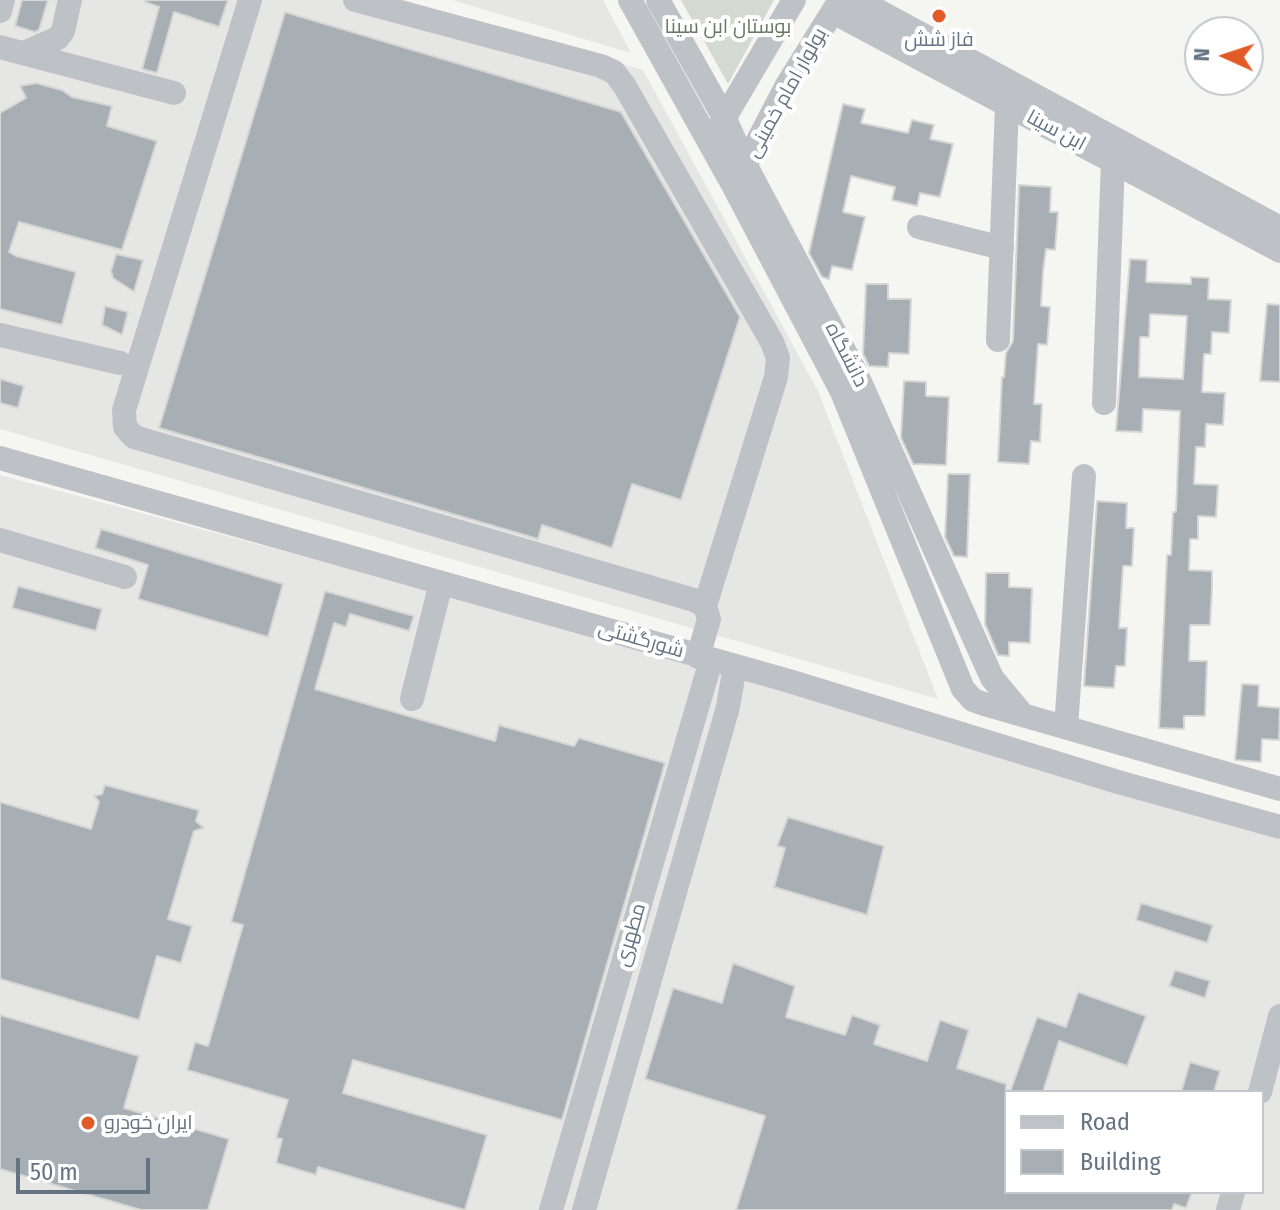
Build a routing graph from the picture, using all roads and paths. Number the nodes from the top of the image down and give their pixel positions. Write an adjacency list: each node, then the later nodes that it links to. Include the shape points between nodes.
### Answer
1 (3, 0): 10 (street)
2 (70, 0): 12 (street, via 58,38)
3 (250, 0): 32 (street, via 124,410 125,427 134,437)
4 (355, 0): 32 (street, via 601,66 624,85 778,358)
5 (630, 0): 16 (street, دانشگاه)
6 (658, 0): 15 (street, دانشگاه)
7 (794, 0): 15 (street, بولوار امام خمینی)
8 (858, 0): 20 (street, ابن سینا)
9 (837, 6): 14 (street, ابن سینا); 18 (street, بولوار امام خمینی, via 787,85)
10 (0, 11)
11 (0, 47): 12 (street)
12 (24, 53): 13 (street)
13 (174, 93)
14 (1007, 105): 17 (street, ابن سینا); 21 (street)
15 (725, 119): 16 (street, بولوار امام خمینی); 18 (street, دانشگاه)
16 (709, 141): 18 (street, دانشگاه)
17 (1113, 161): 22 (street, ابن سینا); 26 (street)
18 (740, 176): 35 (street, دانشگاه, via 856,373 992,678); 35 (street, دانشگاه, via 842,392 963,689 973,700)
19 (919, 227): 21 (street)
20 (1280, 228)
21 (1002, 248): 24 (street)
22 (1280, 251)
23 (0, 335): 25 (street)
24 (998, 340)
25 (120, 363)
26 (1104, 403)
27 (0, 458): 31 (street, شورگشتی)
28 (1084, 476): 36 (street)
29 (0, 540): 30 (street)
30 (125, 577)
31 (441, 583): 33 (street, شورگشتی); 34 (street)
32 (705, 606): 33 (street)
33 (715, 661): 38 (street, شورگشتی); 41 (street, مطهری); 42 (street, مطهری, via 728,707)
34 (412, 699)
35 (1022, 714): 36 (street)
36 (1066, 727): 37 (street)
37 (1280, 789)
38 (1280, 827)
39 (1280, 1016): 40 (street)
40 (1261, 1090)
41 (551, 1210)
42 (584, 1210)

